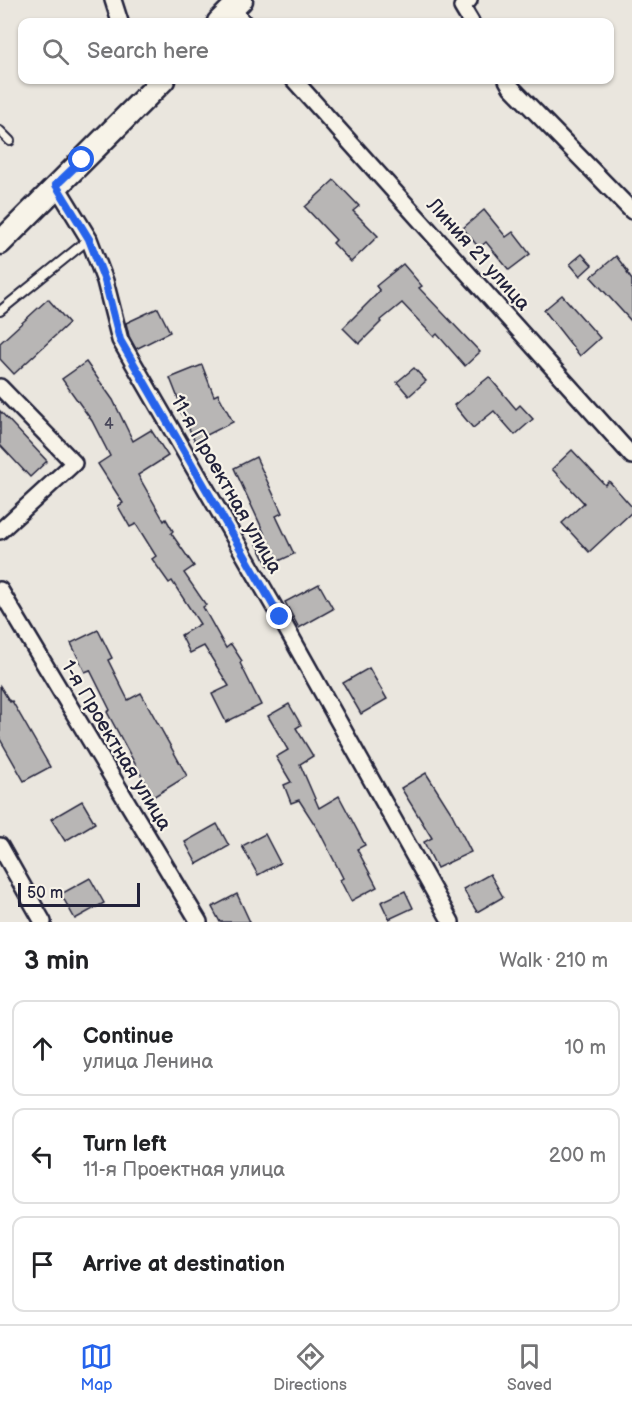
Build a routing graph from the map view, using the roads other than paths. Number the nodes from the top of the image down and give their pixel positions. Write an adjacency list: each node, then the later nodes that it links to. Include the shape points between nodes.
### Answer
1 (113, 0): 3 (street)
2 (469, 0): 4 (street, via 462,7)
3 (119, 18)
4 (469, 18)
5 (154, 84): 10 (main road)
6 (298, 84): 16 (street, Линия 21 улица)
7 (510, 84): 11 (street)
8 (0, 131): 9 (lane)
9 (10, 141)
10 (56, 185): 12 (street, 11-я Проектная улица); 13 (main road)
11 (632, 211)
12 (89, 239): 14 (lane); 22 (street, 11-я Проектная улица, via 120,340)
13 (0, 243)
14 (0, 311)
15 (0, 387): 17 (street, via 74,463)
16 (632, 456)
17 (0, 531)
18 (0, 590): 21 (street, 1-я Проектная улица)
19 (0, 846): 20 (street)
20 (43, 922)
21 (199, 922)
22 (451, 922)

